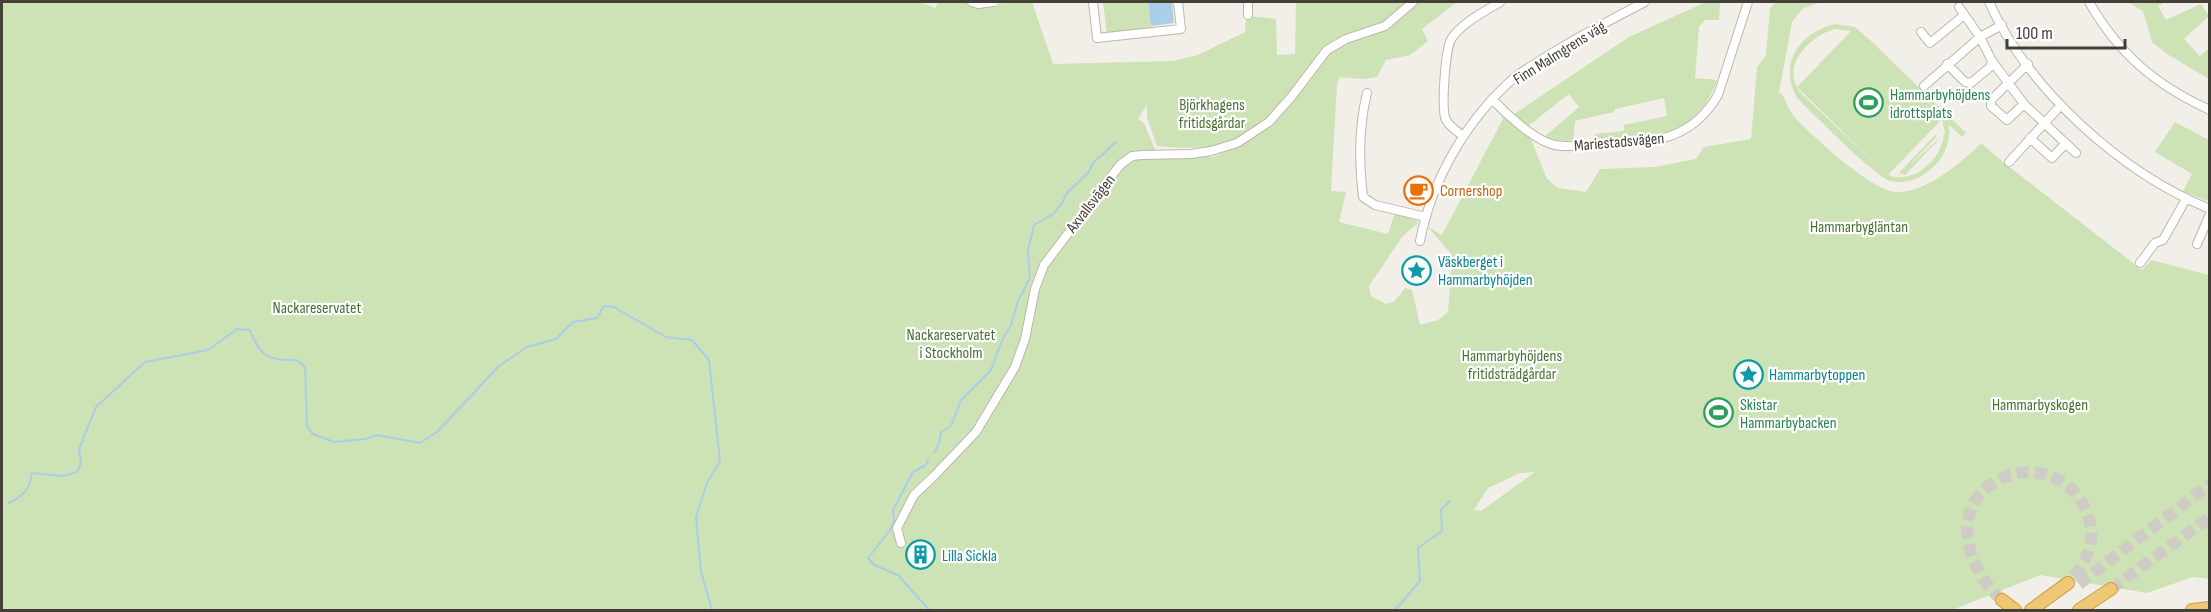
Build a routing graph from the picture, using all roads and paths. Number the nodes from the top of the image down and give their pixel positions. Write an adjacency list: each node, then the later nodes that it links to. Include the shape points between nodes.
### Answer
1 (972, 2): 2 (street)
2 (994, 2)
3 (1093, 2): 4 (street, via 1097,38 1181,29)
4 (1178, 2)
5 (1248, 2): 13 (street)
6 (1413, 2): 41 (street, Axvallsvägen, via 1385,26 1327,50 1269,122 1237,143 1191,154 1142,154 1120,165 1044,265 1015,367 976,432 914,495 897,528)
7 (1500, 2): 29 (street, via 1469,21 1450,39 1444,109 1446,120)
8 (1645, 2): 24 (street, Finn Malmgrens väg, via 1565,44 1516,76)
9 (1748, 2): 24 (street, Mariestadsvägen, via 1718,95 1697,122 1671,137 1630,143 1554,145 1513,119)
10 (1989, 2): 15 (street)
11 (2089, 2): 27 (street, via 2137,65 2171,91)
12 (1959, 7): 14 (street)
13 (1248, 15)
14 (1963, 16): 16 (street, via 1930,43); 17 (street)
15 (2002, 25): 17 (street); 20 (street)
16 (1921, 32)
17 (1980, 37): 18 (street); 19 (street)
18 (1992, 61): 19 (street, via 1971,83); 21 (street)
19 (1947, 64): 22 (street)
20 (2028, 64): 21 (street); 26 (street)
21 (2009, 83): 25 (street); 25 (street, via 1991,100 1991,106 2007,120)
22 (1924, 86)
23 (1367, 93): 37 (street, via 1362,140 1363,197 1375,205)
24 (1492, 99): 29 (street, Finn Malmgrens väg)
25 (2024, 104): 28 (street)
26 (2061, 105): 28 (street); 34 (street, via 2116,154)
27 (2210, 111)
28 (2044, 122): 30 (street); 31 (street)
29 (1463, 136): 37 (street, Finn Malmgrens väg, via 1442,174)
30 (2030, 138): 31 (street, via 2052,158); 33 (street)
31 (2066, 143): 32 (street)
32 (2076, 153)
33 (2009, 162)
34 (2186, 199): 35 (street); 40 (street, via 2163,240 2155,243)
35 (2210, 209)
36 (2210, 214): 39 (street)
37 (1426, 217): 38 (street, Finn Malmgrens väg)
38 (1420, 241)
39 (2197, 244)
40 (2140, 263)
41 (901, 543)
42 (2111, 590): 48 (highway)
43 (2002, 600): 45 (highway)
44 (2210, 608): 49 (highway)
45 (2015, 610)
46 (2031, 610): 47 (highway, via 2074,584)
47 (2042, 610)
48 (2079, 610)
49 (2192, 610)

